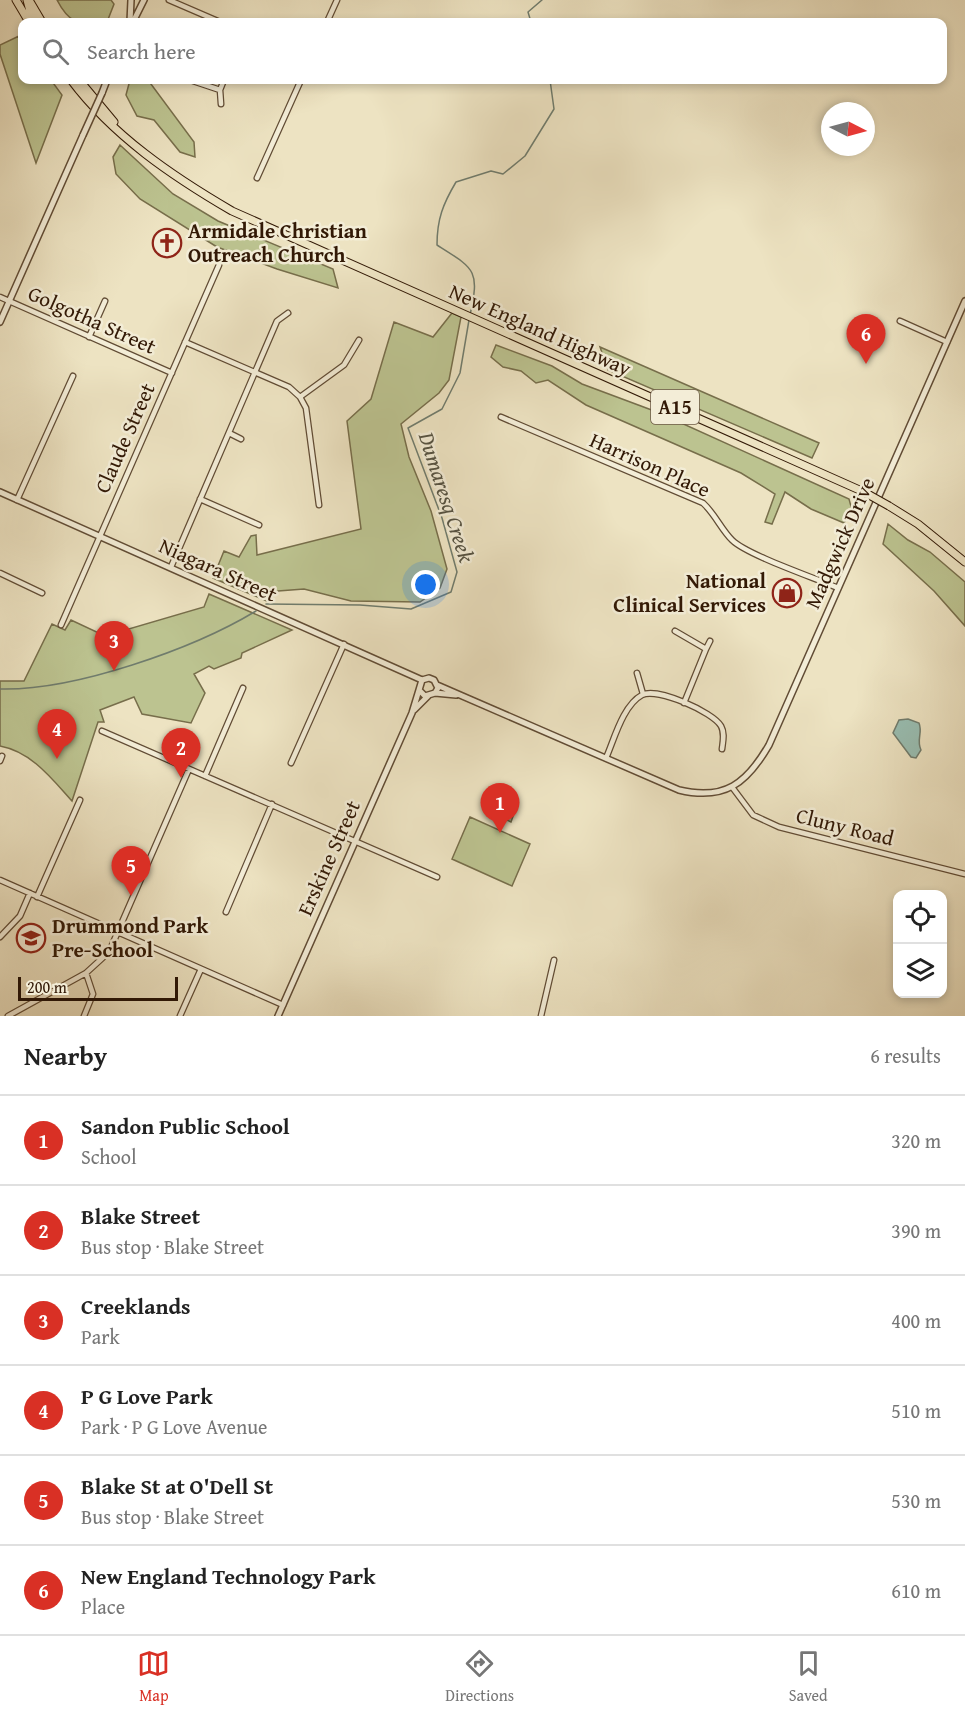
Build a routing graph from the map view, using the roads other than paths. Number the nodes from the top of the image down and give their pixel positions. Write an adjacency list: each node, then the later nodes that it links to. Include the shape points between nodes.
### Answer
1 (16, 0): 7 (highway)
2 (131, 0): 10 (street)
3 (144, 0): 11 (street)
4 (169, 0): 12 (street)
5 (337, 0): 13 (street)
6 (28, 1): 8 (highway); 9 (highway)
7 (28, 18)
8 (30, 18)
9 (39, 18)
10 (132, 18)
11 (134, 18)
12 (211, 18)
13 (329, 18)
14 (73, 84): 22 (highway, New England Highway / A15, via 102,117)
15 (82, 84): 22 (highway, New England Highway / A15)
16 (105, 84): 26 (street, bridge)
17 (202, 84): 20 (street)
18 (222, 84): 20 (street)
19 (299, 84): 23 (street)
20 (219, 90): 21 (street)
21 (221, 104)
22 (134, 143): 49 (highway, New England Highway / A15, bridge, via 190,186 232,211 864,492 918,524)
23 (257, 178)
24 (219, 265): 34 (street, Claude Street)
25 (0, 297): 26 (street, Golgotha Street)
26 (9, 301): 31 (street); 32 (street, Golgotha Street)
27 (105, 301): 32 (street)
28 (965, 301): 35 (street, Madgwick Drive)
29 (288, 313): 36 (street, via 277,321)
30 (900, 321): 35 (street)
31 (0, 322)
32 (89, 337): 37 (street, Golgotha Street)
33 (358, 340): 39 (street, via 344,365)
34 (185, 342): 36 (street); 37 (street, Claude Street)
35 (947, 342): 52 (street, Madgwick Drive)
36 (256, 372): 39 (street, via 289,387); 41 (street)
37 (172, 373): 48 (street, Claude Street)
38 (73, 376): 45 (street)
39 (300, 397): 46 (street, via 309,421)
40 (501, 417): 52 (street, Harrison Place, via 703,503 732,540)
41 (229, 433): 42 (street); 44 (street)
42 (241, 439)
43 (0, 492): 45 (street, Niagara Street)
44 (200, 499): 47 (street); 50 (street)
45 (17, 500): 48 (street, Niagara Street)
46 (320, 505)
47 (259, 525)
48 (100, 536): 50 (street, Niagara Street); 54 (street, Claude Street)
49 (965, 562)
50 (171, 567): 57 (street, Niagara Street)
51 (0, 573): 53 (street)
52 (838, 588): 76 (street, Madgwick Drive, via 769,745 749,774)
53 (42, 593)
54 (61, 625)
55 (675, 630): 58 (street)
56 (710, 641): 58 (street)
57 (344, 644): 60 (street, Niagara Street); 73 (street)
58 (706, 649): 68 (street)
59 (637, 673): 65 (street)
60 (422, 680): 61 (street, via 432,678); 63 (street)
61 (437, 685): 64 (street); 67 (street)
62 (243, 688): 75 (street)
63 (419, 690): 66 (street); 69 (street, Erskine Street)
64 (435, 693): 66 (street); 67 (street)
65 (643, 694): 68 (street, via 656,693); 72 (street, via 628,712)
66 (428, 696): 69 (street, Erskine Street)
67 (463, 696): 72 (street)
68 (684, 703): 71 (street, via 715,719 722,727)
69 (412, 713): 79 (street, Erskine Street)
70 (102, 731): 74 (street)
71 (722, 748)
72 (606, 759): 76 (street, via 686,791 711,793)
73 (291, 763)
74 (189, 769): 75 (street); 86 (street)
75 (205, 776): 78 (street)
76 (732, 787): 80 (street, Cluny Road, via 753,815 779,827)
77 (80, 800): 84 (street)
78 (272, 804): 79 (street); 85 (street)
79 (355, 842): 81 (street); 91 (street, Erskine Street)
80 (965, 874)
81 (437, 877)
82 (0, 880): 83 (street)
83 (30, 893): 84 (street); 87 (street, via 20,916)
84 (38, 897): 86 (street)
85 (226, 912)
86 (119, 933): 89 (street); 90 (street, via 109,952)
87 (0, 937)
88 (554, 960): 96 (street)
89 (201, 969): 91 (street); 94 (street)
90 (86, 973): 92 (street); 93 (street, via 93,994)
91 (283, 1005): 95 (street, Erskine Street)
92 (8, 1016)
93 (84, 1016)
94 (180, 1016)
95 (278, 1016)
96 (541, 1016)

